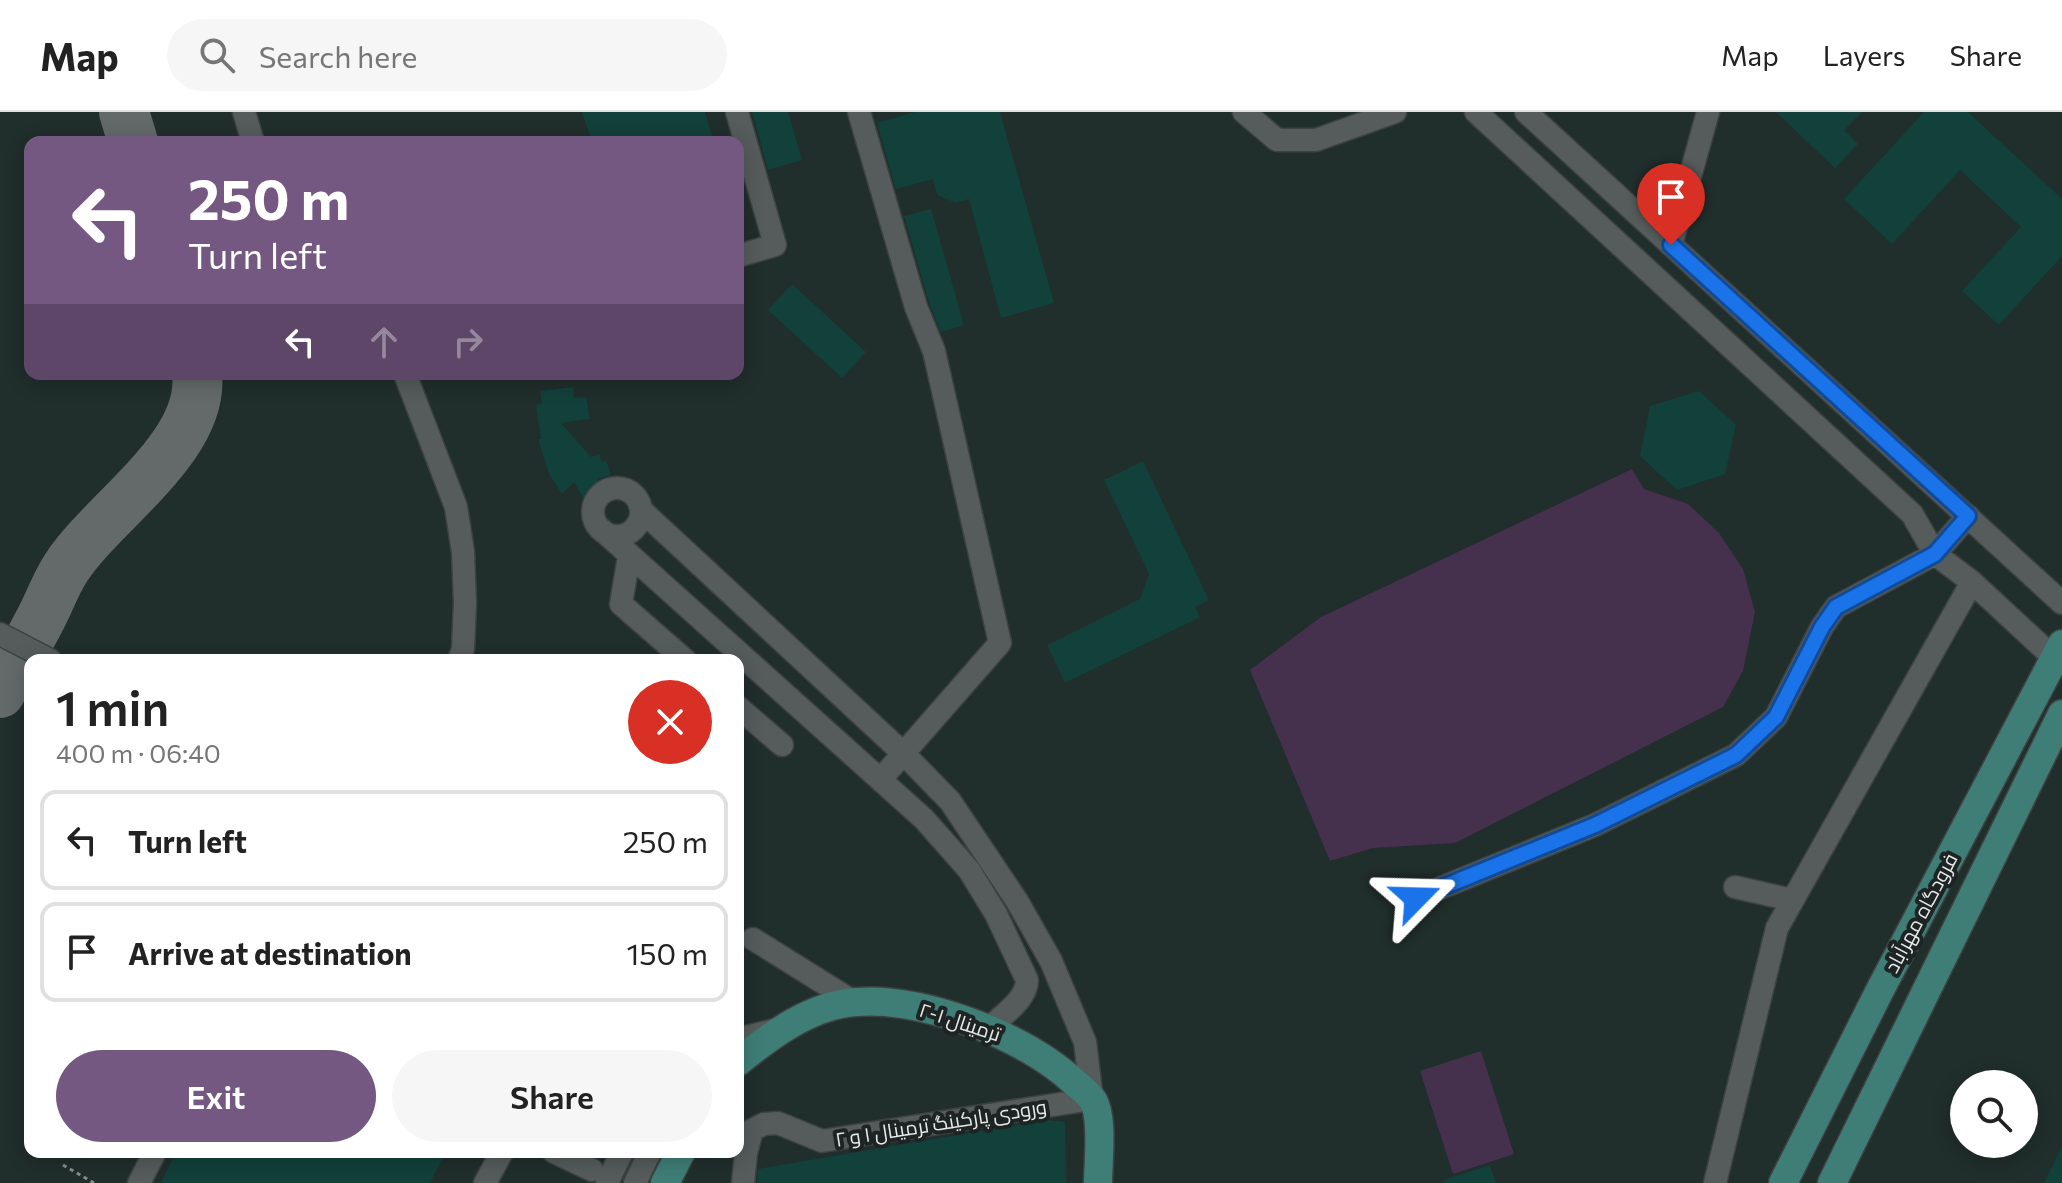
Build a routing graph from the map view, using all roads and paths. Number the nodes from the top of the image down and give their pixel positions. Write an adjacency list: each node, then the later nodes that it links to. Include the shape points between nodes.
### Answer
1 (244, 112): 9 (street)
2 (737, 112): 11 (street)
3 (859, 112): 34 (street, via 916,307 934,351 1000,643)
4 (1244, 112): 5 (street, via 1277,140 1316,140)
5 (1395, 112)
6 (1476, 112): 18 (street, via 1912,514)
7 (1526, 112): 12 (street)
8 (1708, 112): 12 (street)
9 (251, 136)
10 (744, 136): 13 (street, via 775,245)
11 (744, 136)
12 (1671, 245): 16 (street)
13 (744, 254)
14 (407, 380): 27 (street, via 456,507 465,603)
15 (641, 510): 17 (street, via 640,520 628,533 619,536); 17 (street, via 633,494 606,490 594,504); 34 (street)
16 (1968, 516): 18 (street); 21 (street)
17 (602, 530): 19 (street)
18 (1935, 554): 20 (street); 37 (street, via 1836,607 1776,717 1736,755 1595,825)
19 (629, 556): 28 (street, via 621,604); 29 (street)
20 (1972, 582): 25 (street); 38 (street)
21 (2038, 583): 22 (street); 23 (street)
22 (2062, 584)
23 (2062, 603)
24 (0, 634): 26 (street)
25 (2059, 653): 62 (main road, فرودگاه مهرآباد)
26 (38, 654)
27 (461, 654)
28 (678, 654)
29 (740, 654)
30 (744, 658): 35 (street)
31 (744, 712): 33 (street)
32 (2062, 714): 63 (main road, فرودگاه مهرآباد)
33 (782, 745)
34 (904, 754): 35 (street); 45 (street, via 950,801 1051,961 1085,1042)
35 (881, 779): 42 (street, via 969,870 1027,980 1022,996)
36 (1735, 887): 38 (street)
37 (1416, 898)
38 (1792, 900): 61 (street, via 1777,928)
39 (753, 939): 40 (street)
40 (854, 1002): 41 (main road, ترمینال ۱-۲); 42 (main road, ترمینال ۱-۲, via 901,1005)
41 (784, 1028): 43 (street); 44 (main road, ترمینال ۱-۲)
42 (988, 1029): 45 (main road, ترمینال ۱-۲, via 1047,1059)
43 (744, 1038)
44 (744, 1058)
45 (1092, 1099): 59 (street, ورودی پارکینگ ترمینال ۱ و ۲, via 822,1141 778,1123 764,1124 752,1130); 60 (main road, via 1098,1113)
46 (152, 1158): 55 (street)
47 (499, 1158): 56 (street)
48 (567, 1158): 53 (street)
49 (614, 1158): 53 (street)
50 (647, 1158): 57 (street)
51 (678, 1158): 58 (main road)
52 (63, 1165): 54 (path)
53 (597, 1172)
54 (94, 1183)
55 (139, 1183)
56 (485, 1183)
57 (635, 1183)
58 (665, 1183)
59 (743, 1183)
60 (1098, 1183)
61 (1715, 1183)
62 (1783, 1183)
63 (1832, 1183)

